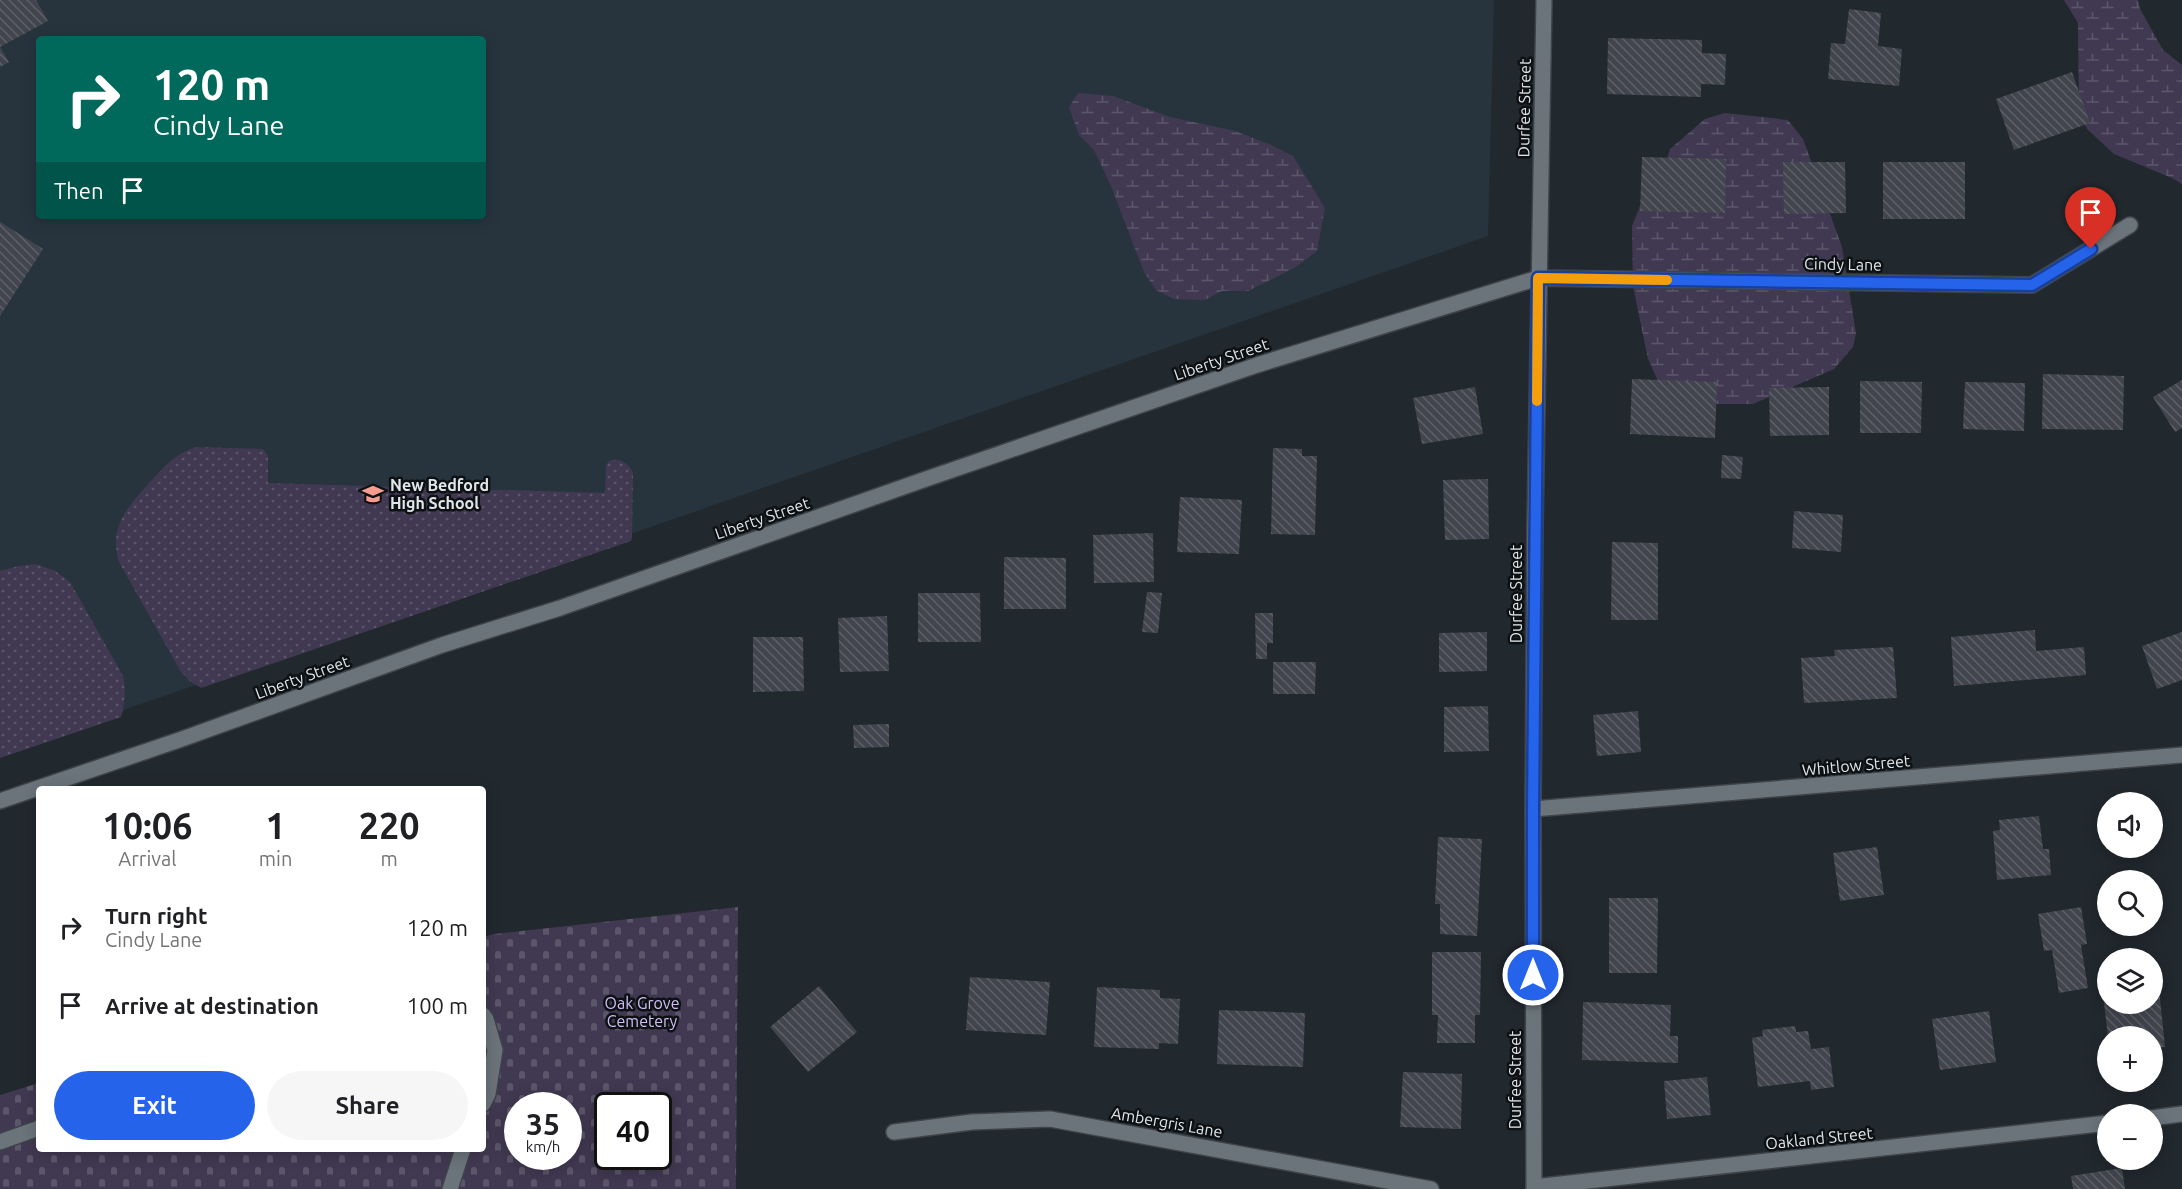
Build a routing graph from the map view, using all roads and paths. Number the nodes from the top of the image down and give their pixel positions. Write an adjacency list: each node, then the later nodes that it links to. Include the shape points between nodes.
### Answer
1 (1544, 0): 3 (street, Durfee Street)
2 (2130, 225): 3 (street, Cindy Lane, via 2032,285)
3 (1538, 278): 5 (street, Liberty Street, via 1246,369); 8 (street, Durfee Street)
4 (2182, 755): 8 (street, Whitlow Street)
5 (44, 786)
6 (36, 789): 7 (street, Liberty Street)
7 (0, 801)
8 (1533, 809): 18 (street, Durfee Street)
9 (486, 1019): 10 (street, via 495,1050)
10 (486, 1098)
11 (2182, 1114): 12 (street)
12 (2163, 1117)
13 (2097, 1124): 18 (street, Oakland Street)
14 (36, 1129): 16 (street)
15 (894, 1132): 20 (street, Ambergris Lane, via 972,1122 1050,1119)
16 (0, 1142)
17 (462, 1152): 19 (street)
18 (1534, 1188)
19 (450, 1189)
20 (1431, 1189)

